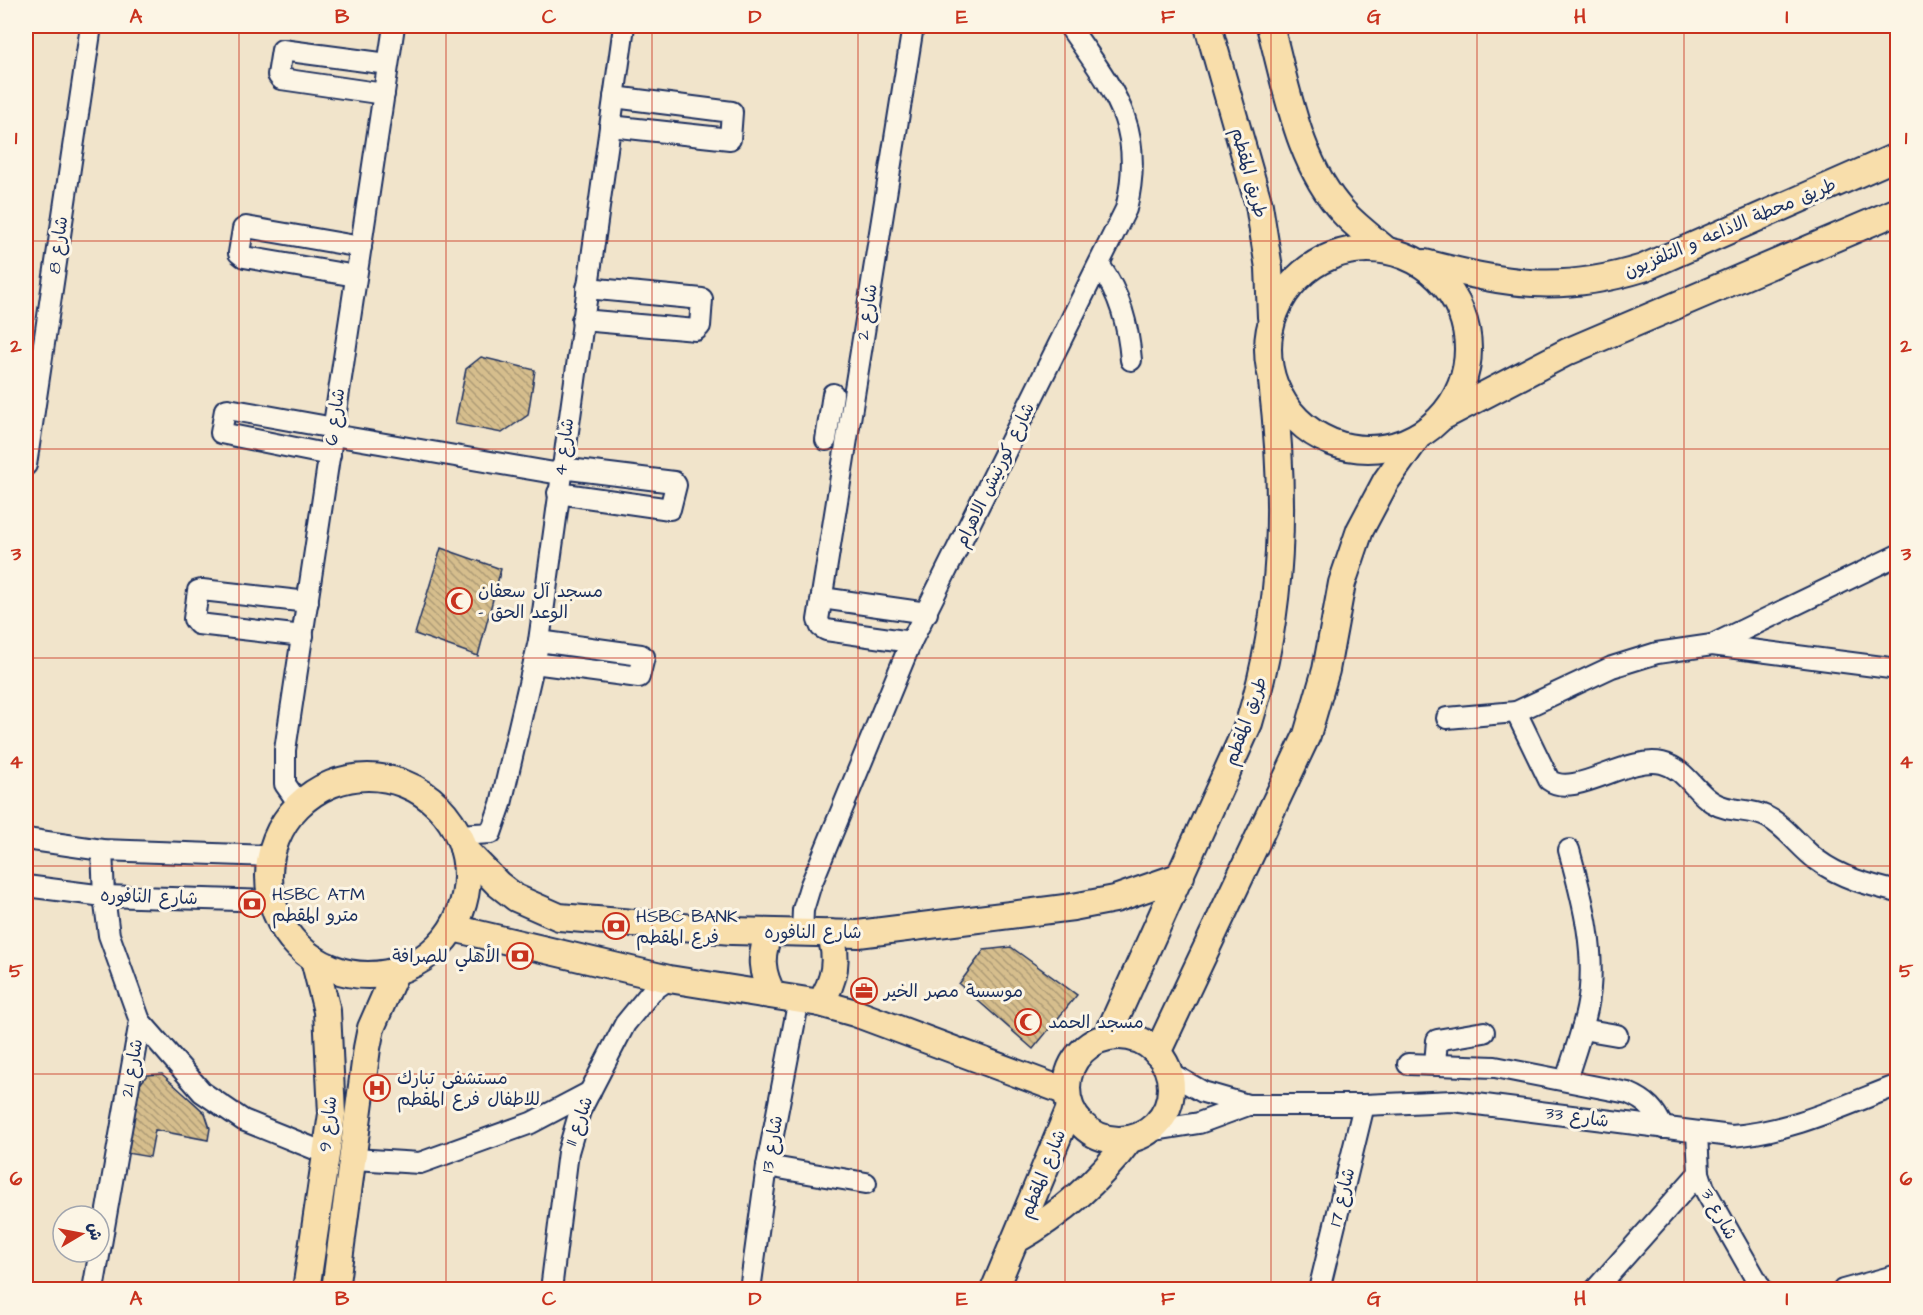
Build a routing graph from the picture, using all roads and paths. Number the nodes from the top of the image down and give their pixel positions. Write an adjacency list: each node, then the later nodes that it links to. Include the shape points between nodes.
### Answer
1 (91, 26): 32 (street, شارع 8)
2 (394, 26): 8 (street, شارع 6)
3 (624, 26): 10 (street, شارع 4)
4 (913, 26): 27 (street, شارع 2)
5 (1069, 26): 17 (street, شارع كورنيش الاهرام, via 1117,97 1131,141 1133,164 1126,209)
6 (1208, 26): 21 (main road, طريق المقطم, via 1259,205 1269,268)
7 (1270, 26): 15 (main road, via 1311,162 1344,213)
8 (388, 64): 9 (street, شارع 6); 9 (street, via 282,50 278,75 281,79)
9 (384, 94): 14 (street, شارع 6)
10 (614, 97): 11 (street, شارع 4); 11 (street, via 732,112 730,139)
11 (610, 126): 19 (street, شارع 4)
12 (1898, 156): 16 (main road, طريق محطة الاذاعه و التلفزيون, via 1643,268 1616,276 1532,285)
13 (1898, 211): 25 (main road, via 1567,352)
14 (361, 247): 18 (street, شارع 6); 18 (street, via 246,227 239,253)
15 (1386, 250): 16 (main road); 21 (main road, via 1356,249 1328,257 1303,273 1284,295)
16 (1417, 261): 25 (main road, via 1438,276 1454,297 1464,320 1468,346 1465,372 1456,396)
17 (1100, 266): 22 (street, via 1124,311); 38 (street, شارع كورنيش الاهرام)
18 (357, 276): 28 (street, شارع 6)
19 (587, 288): 20 (street, شارع 4); 20 (street, via 700,299 700,326 696,330)
20 (582, 320): 33 (street, شارع 4)
21 (1272, 323): 23 (main road, via 1268,352)
22 (1131, 360)
23 (1272, 381): 29 (main road, via 1287,407 1333,442 1362,449 1391,446); 53 (main road, طريق المقطم, via 1281,525 1274,620 1265,672 1250,723)
24 (833, 394): 26 (street)
25 (1441, 417): 29 (main road)
26 (829, 418): 27 (street); 30 (street)
27 (850, 421): 36 (street, شارع 2)
28 (333, 432): 31 (street, شارع 6); 31 (street, via 228,409 221,433); 33 (street)
29 (1419, 436): 72 (main road, via 1386,481 1360,530 1342,583 1326,670 1306,735)
30 (826, 440)
31 (330, 455): 37 (street, شارع 6)
32 (26, 465)
33 (561, 471): 34 (street, شارع 4); 34 (street, via 676,486 670,509)
34 (558, 493): 40 (street, شارع 4)
35 (1898, 555): 42 (street)
36 (822, 598): 38 (street); 41 (street, شارع 2, via 819,620 826,630)
37 (308, 602): 39 (street, شارع 6); 39 (street, via 198,591 194,620 198,624)
38 (927, 613): 41 (street, شارع كورنيش الاهرام)
39 (303, 636): 47 (street, شارع 6, via 284,770 285,784)
40 (539, 641): 43 (street, شارع 4); 43 (street, via 641,655 641,674 639,677)
41 (911, 642): 60 (street, شارع كورنيش الاهرام, via 810,888 803,910)
42 (1712, 645): 44 (street); 45 (street, via 1657,653 1612,667)
43 (534, 663): 49 (street, شارع 4, via 491,833)
44 (1898, 669)
45 (1516, 712): 46 (street); 55 (street, via 1553,783 1570,786 1639,762 1663,763 1683,772 1704,796 1720,806 1772,820 1834,871)
46 (1448, 718)
47 (299, 804): 49 (main road, via 331,783 368,776 387,778 422,792 449,818); 52 (main road, via 286,819)
48 (26, 839): 50 (street)
49 (461, 842): 58 (main road, via 467,881); 59 (main road, شارع النافوره, via 498,884 516,898 559,917)
50 (102, 850): 52 (street); 56 (street, شارع 21)
51 (1569, 850): 68 (street, via 1584,909 1591,970)
52 (271, 856): 57 (main road)
53 (1180, 876): 61 (main road, شارع النافوره, via 1094,904 858,933); 71 (main road, طريق المقطم)
54 (26, 886): 56 (street, شارع النافوره)
55 (1898, 892)
56 (104, 896): 57 (street, شارع النافوره); 67 (street, شارع 21, via 114,954)
57 (273, 902): 62 (main road, via 293,940)
58 (453, 928): 63 (main road, via 422,959); 64 (main road)
59 (770, 932): 60 (main road, شارع النافوره); 65 (main road, via 762,957)
60 (802, 933): 61 (main road, شارع النافوره)
61 (830, 933): 66 (main road, via 835,970 827,993)
62 (314, 959): 63 (main road, via 345,973 379,975); 84 (main road, شارع 9, via 327,1011 332,1081 332,1114)
63 (396, 971): 85 (main road, شارع 9, via 371,1028)
64 (669, 979): 65 (main road); 77 (street, شارع 11, via 637,1006)
65 (773, 995): 66 (main road)
66 (809, 1001): 78 (main road, via 855,1013); 86 (street, شارع 13)
67 (140, 1021): 84 (street, via 202,1092 243,1120); 91 (street, شارع 21)
68 (1582, 1029): 70 (street); 75 (street)
69 (1484, 1032): 74 (street, via 1437,1040)
70 (1617, 1035)
71 (1107, 1037): 72 (main road, via 1140,1040); 78 (main road, via 1088,1046 1074,1062 1069,1071)
72 (1163, 1063): 79 (street, شارع 33, via 1203,1092); 83 (main road, via 1170,1094 1168,1105 1163,1115)
73 (1408, 1064): 74 (street)
74 (1435, 1064): 75 (street, via 1495,1067)
75 (1566, 1080): 81 (street, via 1644,1100)
76 (1898, 1085): 82 (street, شارع 33, via 1762,1134)
77 (590, 1092): 85 (street, via 531,1123 420,1163); 94 (street, شارع 11, via 568,1152)
78 (1069, 1100): 83 (main road, via 1075,1117 1090,1132 1109,1140); 89 (main road, شارع المقطم)
79 (1248, 1105): 80 (street, شارع 33); 83 (street, شارع 33, via 1199,1123)
80 (1364, 1105): 81 (street, شارع 33, via 1453,1101); 97 (street, شارع 17)
81 (1663, 1128): 82 (street, شارع 33)
82 (1697, 1133): 87 (street, شارع 3)
83 (1139, 1135): 89 (main road, شارع المقطم, via 1079,1197)
84 (325, 1153): 92 (main road, شارع 9)
85 (354, 1159): 93 (main road, شارع 9)
86 (767, 1166): 88 (street); 95 (street, شارع 13)
87 (1699, 1173): 98 (street); 99 (street, شارع 3, via 1709,1199)
88 (866, 1183)
89 (1016, 1240): 96 (main road, شارع المقطم)
90 (1898, 1275): 100 (street)
91 (93, 1290)
92 (306, 1290)
93 (335, 1290)
94 (551, 1290)
95 (750, 1290)
96 (994, 1290)
97 (1319, 1290)
98 (1595, 1290)
99 (1762, 1290)
100 (1843, 1290)

